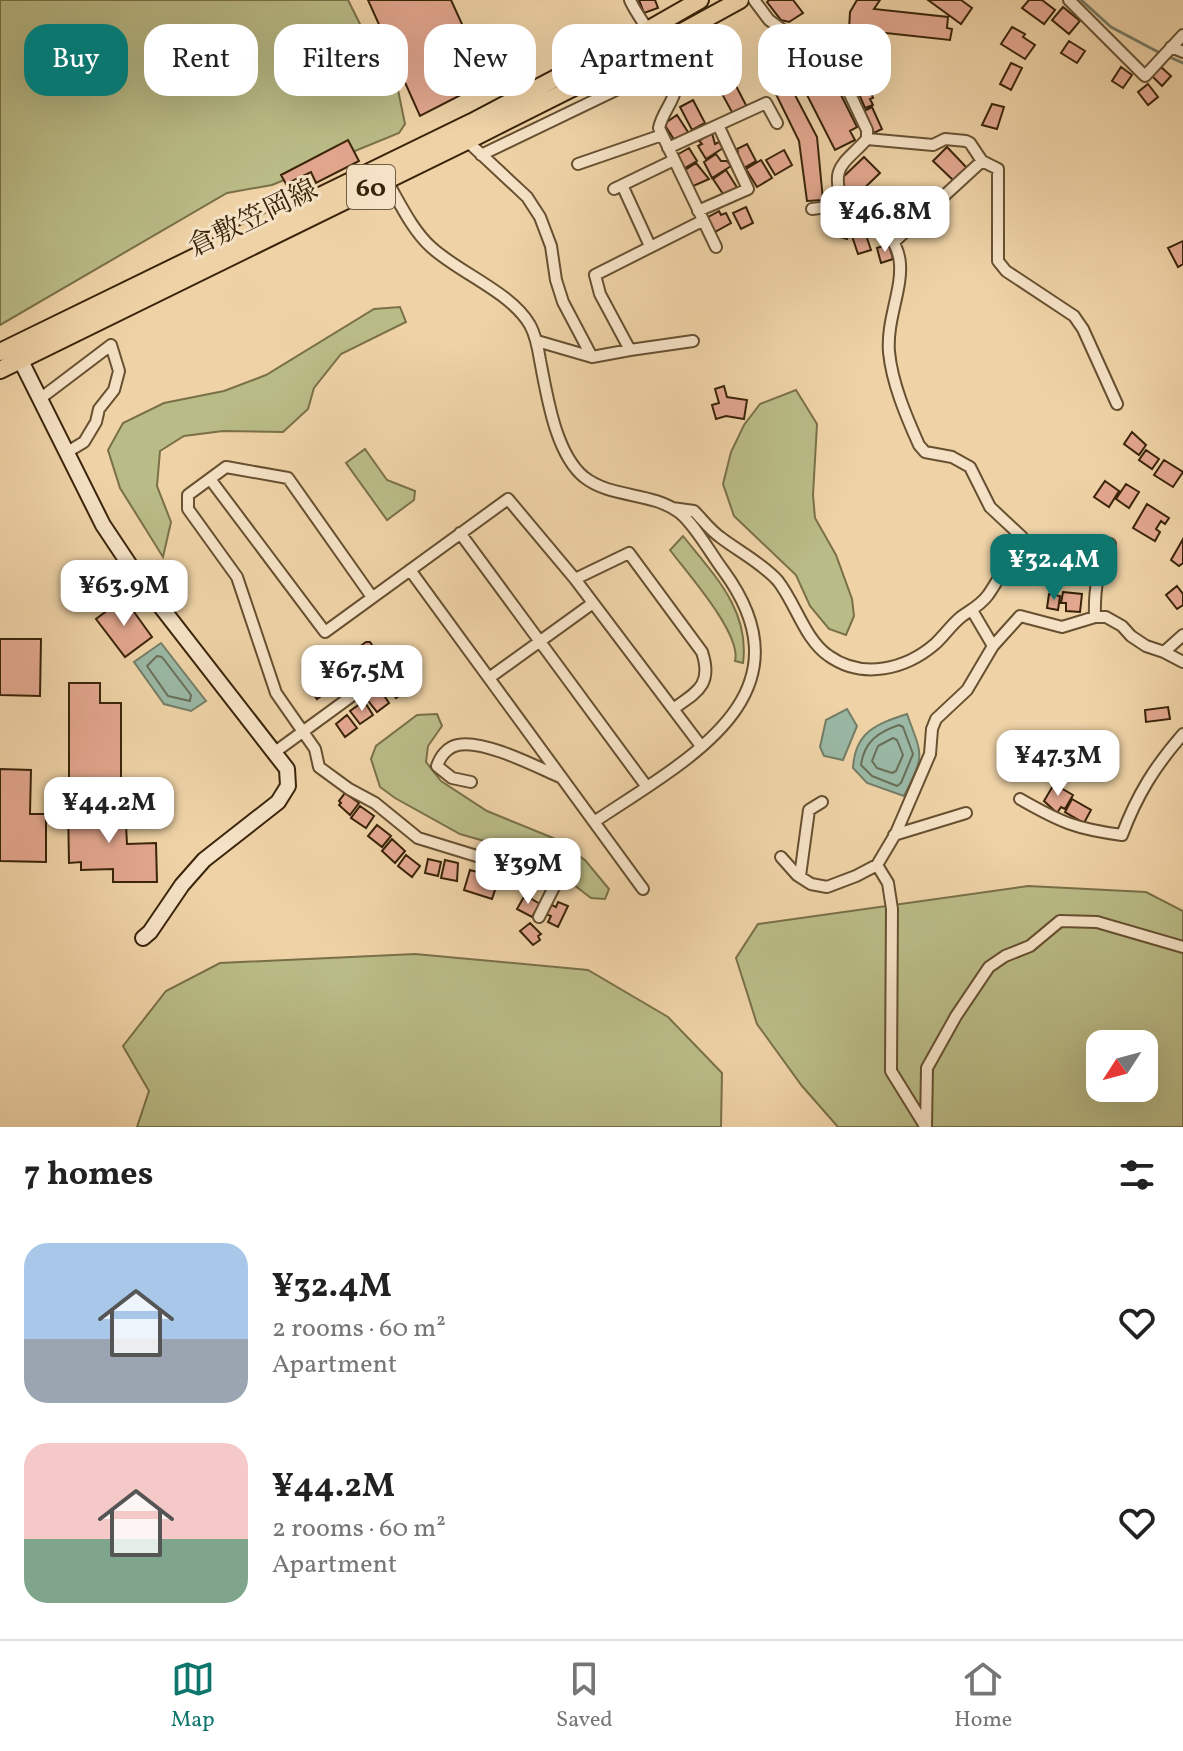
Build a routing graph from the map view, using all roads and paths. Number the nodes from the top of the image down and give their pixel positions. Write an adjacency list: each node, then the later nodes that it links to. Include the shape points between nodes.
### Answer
1 (630, 0): 6 (street)
2 (700, 0): 7 (main road, 倉敷笠岡線 / 60)
3 (740, 0): 8 (main road, 倉敷笠岡線 / 60)
4 (754, 0): 19 (street, via 769,20 839,71)
5 (1069, 0): 10 (street, via 1145,76)
6 (642, 24)
7 (658, 24)
8 (696, 24)
9 (1183, 35): 10 (street)
10 (1171, 47): 11 (street)
11 (1183, 52)
12 (552, 82): 26 (main road, 倉敷笠岡線 / 60)
13 (557, 96): 20 (main road, 倉敷笠岡線 / 60)
14 (604, 96): 22 (street)
15 (671, 96): 18 (street, via 660,119)
16 (777, 123): 17 (street, via 766,103)
17 (718, 125): 21 (street); 29 (street, via 748,189)
18 (662, 135): 21 (street); 25 (street)
19 (867, 139): 24 (street, via 933,145 945,139 966,141); 27 (street, via 839,167 836,182)
20 (467, 141): 22 (street); 26 (main road, 倉敷笠岡線 / 60)
21 (668, 148): 23 (street)
22 (481, 155): 37 (street, via 527,197 540,217 563,302)
23 (674, 160): 29 (street); 31 (street, via 618,187)
24 (982, 161): 30 (street); 40 (street, via 998,169 998,261 1074,316)
25 (578, 164)
26 (383, 174): 33 (street, via 427,244 514,305); 36 (main road, 倉敷笠岡線 / 60)
27 (843, 205): 28 (street); 30 (street)
28 (812, 209)
29 (700, 216): 31 (street); 32 (street)
30 (895, 241): 50 (street, via 900,260 889,353 919,445 925,452 970,467 990,507 1022,537)
31 (650, 246): 35 (street, via 595,275)
32 (716, 247)
33 (537, 341): 37 (street); 43 (street, via 561,443 571,463 601,487)
34 (693, 341): 35 (street)
35 (630, 350): 37 (street)
36 (11, 353): 38 (main road, 倉敷笠岡線 / 60); 39 (street)
37 (592, 357)
38 (0, 370)
39 (41, 398): 41 (street); 41 (street, via 111,345 115,350 119,371 114,390 84,442)
40 (1117, 404)
41 (69, 451): 63 (street, via 103,525 137,576)
42 (210, 479): 48 (street, via 226,467 288,478); 48 (street, via 325,632); 60 (street, via 188,495 188,509 237,577 276,693)
43 (672, 508): 50 (street, via 694,511 776,579 818,647 848,666 886,669 903,664); 62 (street, via 682,514 746,605 755,639 755,667 745,698 727,724)
44 (460, 533): 46 (street); 47 (street, via 508,499); 53 (street)
45 (1110, 544): 51 (street, via 1096,581)
46 (410, 570): 48 (street); 58 (street)
47 (575, 579): 49 (street); 59 (street, via 629,553 702,652 706,668 701,689)
48 (372, 597)
49 (593, 603): 53 (street); 59 (street)
50 (973, 612): 54 (street)
51 (1095, 617): 54 (street, via 1062,627 1020,616); 55 (street, via 1106,617 1146,646)
52 (1183, 635): 55 (street)
53 (540, 642): 58 (street); 66 (street)
54 (993, 646): 71 (street, via 967,690 936,719 930,754)
55 (1164, 652): 56 (street)
56 (1183, 662)
57 (390, 668): 60 (street)
58 (489, 678): 64 (street)
59 (673, 709): 62 (street)
60 (302, 731): 63 (street); 76 (street, via 315,749 319,767 418,838 506,865 554,887)
61 (1183, 734): 67 (street, via 1156,764 1122,835 1083,830)
62 (701, 746): 66 (street)
63 (275, 752): 77 (street, via 287,769 284,795 204,860)
64 (562, 778): 65 (street, via 493,749 458,744 441,755 437,766 452,778); 70 (street)
65 (471, 782)
66 (647, 787): 70 (street)
67 (1020, 799)
68 (822, 802): 74 (street, via 809,810)
69 (966, 813): 71 (street)
70 (594, 822): 75 (street)
71 (894, 835): 73 (street)
72 (781, 857): 74 (street)
73 (877, 865): 74 (street, via 827,887); 79 (street, via 888,883 892,909 891,1071)
74 (800, 876)
75 (643, 889)
76 (539, 917)
77 (143, 938)
78 (1183, 947): 79 (street, via 1097,922 1060,921 1030,946 989,967 927,1068)
79 (926, 1127)

